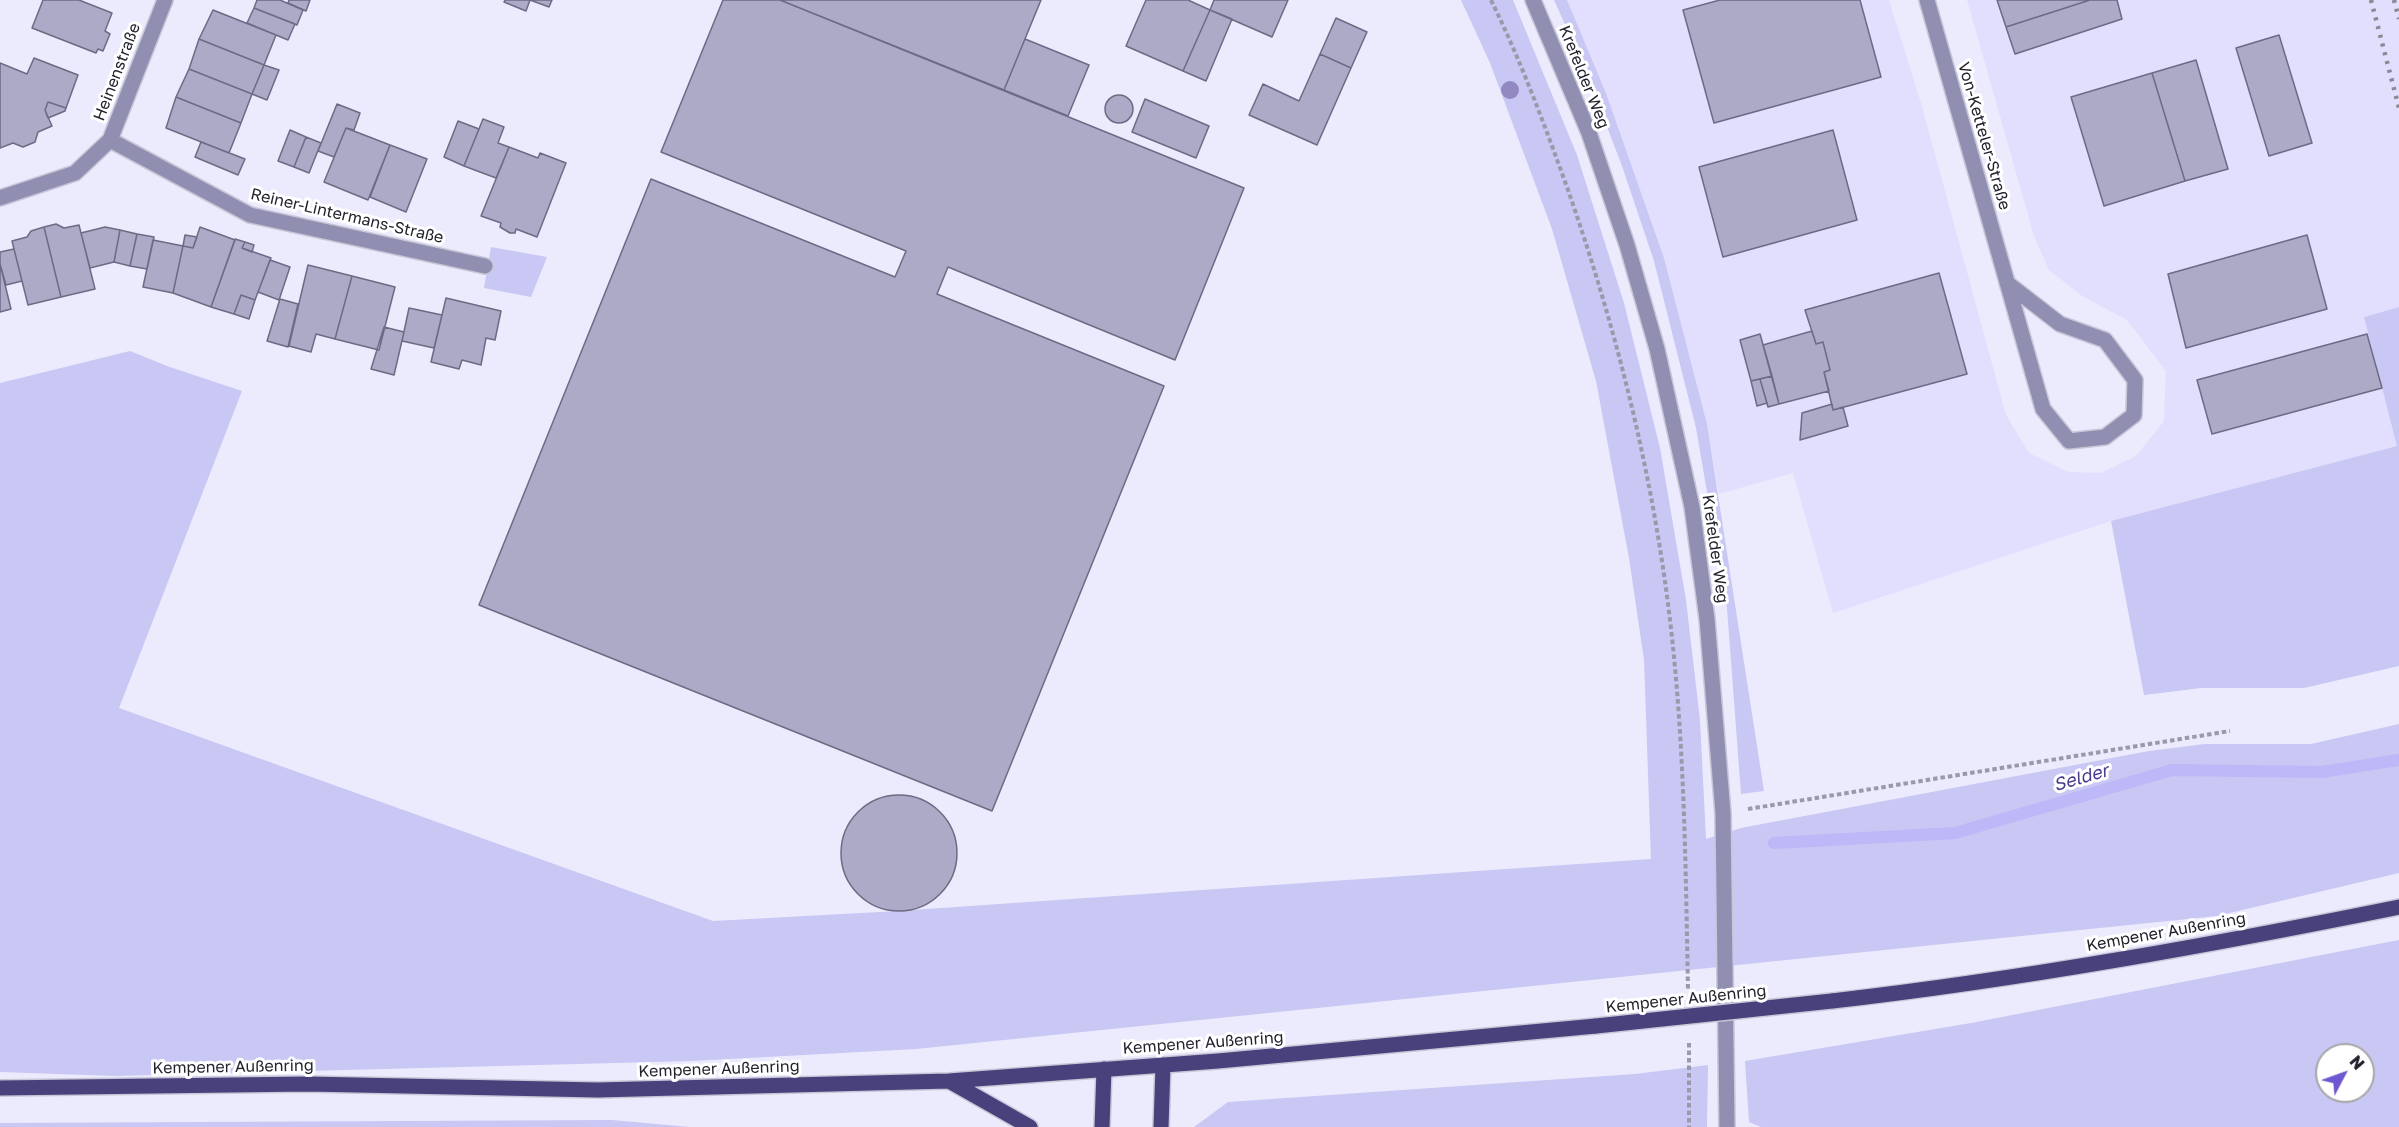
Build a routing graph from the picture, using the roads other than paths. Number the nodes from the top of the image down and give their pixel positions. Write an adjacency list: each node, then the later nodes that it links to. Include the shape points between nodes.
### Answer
1 (165, 0): 4 (street, Heinenstraße)
2 (1533, 0): 16 (street, Krefelder Weg, via 1589,134 1627,245 1657,349 1692,507 1707,619 1723,813)
3 (1927, 0): 7 (street, Von-Ketteler-Straße)
4 (110, 141): 5 (street, Heinenstraße, via 75,173); 6 (street, Reiner-Lintermans-Straße, via 250,215)
5 (0, 198)
6 (484, 266)
7 (2007, 283): 7 (street, Von-Ketteler-Straße, via 2043,409 2069,441 2105,437 2134,415 2135,380 2105,340 2060,324)
8 (2399, 907): 9 (main road, Kempener Außenring, bridge, via 2016,977 1832,1001)
9 (1163, 1065): 10 (main road, Kempener Außenring); 15 (main road)
10 (1104, 1069): 11 (main road, Kempener Außenring); 14 (main road)
11 (949, 1080): 12 (main road, Kempener Außenring, via 598,1090 308,1083); 13 (main road)
12 (0, 1088)
13 (1030, 1127)
14 (1102, 1127)
15 (1161, 1127)
16 (1727, 1127)

